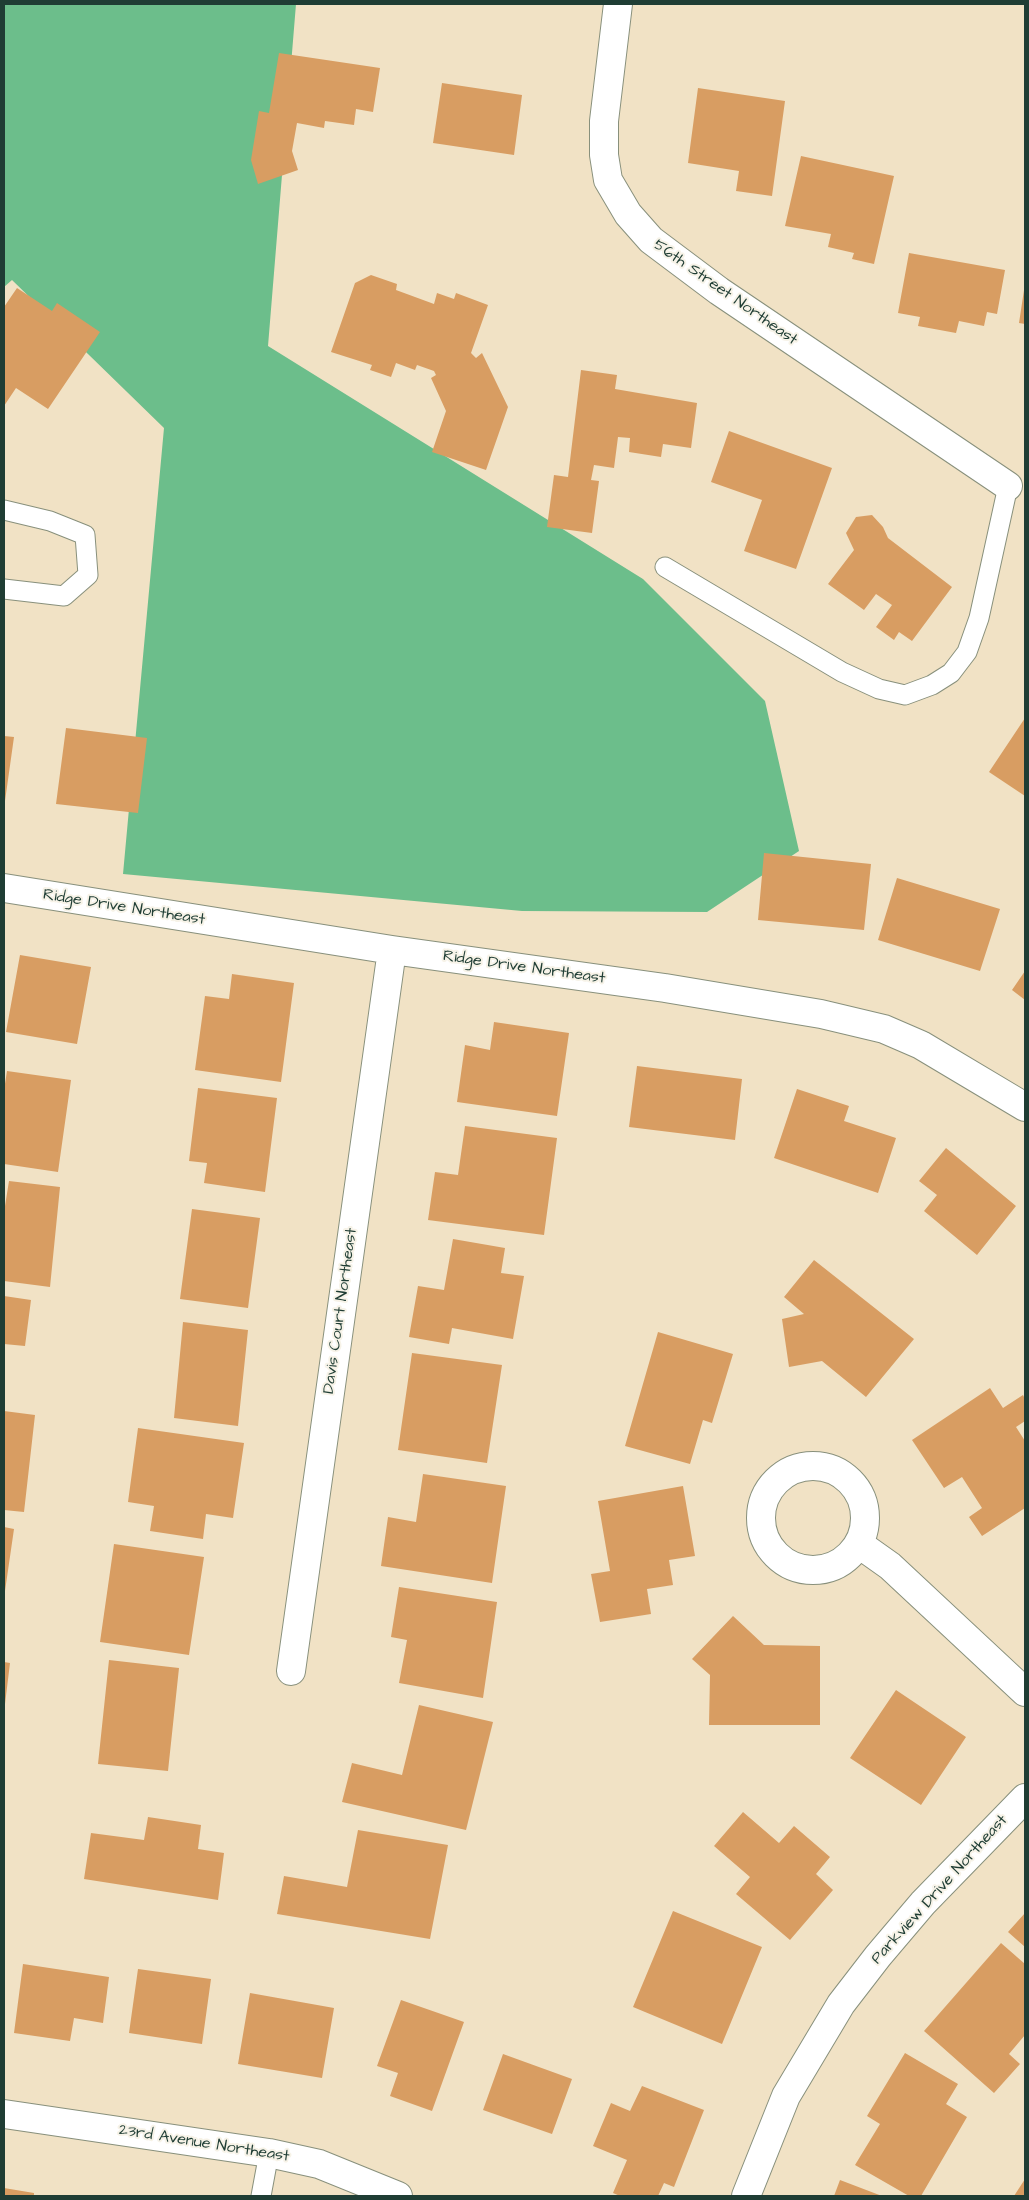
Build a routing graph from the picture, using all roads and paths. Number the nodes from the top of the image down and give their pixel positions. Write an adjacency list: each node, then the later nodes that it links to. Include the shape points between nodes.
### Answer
1 (618, 4): 2 (street, 56th Street Northeast, via 604,121 604,155 608,180 628,214 651,240 719,291)
2 (1008, 486): 4 (lane, via 980,618 967,652 951,673 932,685 905,695 879,689 842,672)
3 (4, 510): 5 (lane, via 50,521 85,535 88,575 64,596)
4 (665, 567)
5 (4, 589)
6 (4, 888): 7 (street, Ridge Drive Northeast)
7 (392, 950): 8 (street, Ridge Drive Northeast, via 665,988 821,1014 884,1029 921,1045); 10 (street, Davis Court Northeast)
8 (1025, 1107)
9 (859, 1544): 11 (street, via 890,1566)
10 (290, 1671)
11 (1025, 1692)
12 (1025, 1798): 17 (street, Parkview Drive Northeast, via 924,1903 841,2004 786,2096)
13 (4, 2114): 14 (street, 23rd Avenue Northeast)
14 (269, 2153): 15 (lane); 16 (street, 23rd Avenue Northeast, via 319,2164)
15 (261, 2196)
16 (398, 2196)
17 (746, 2196)

